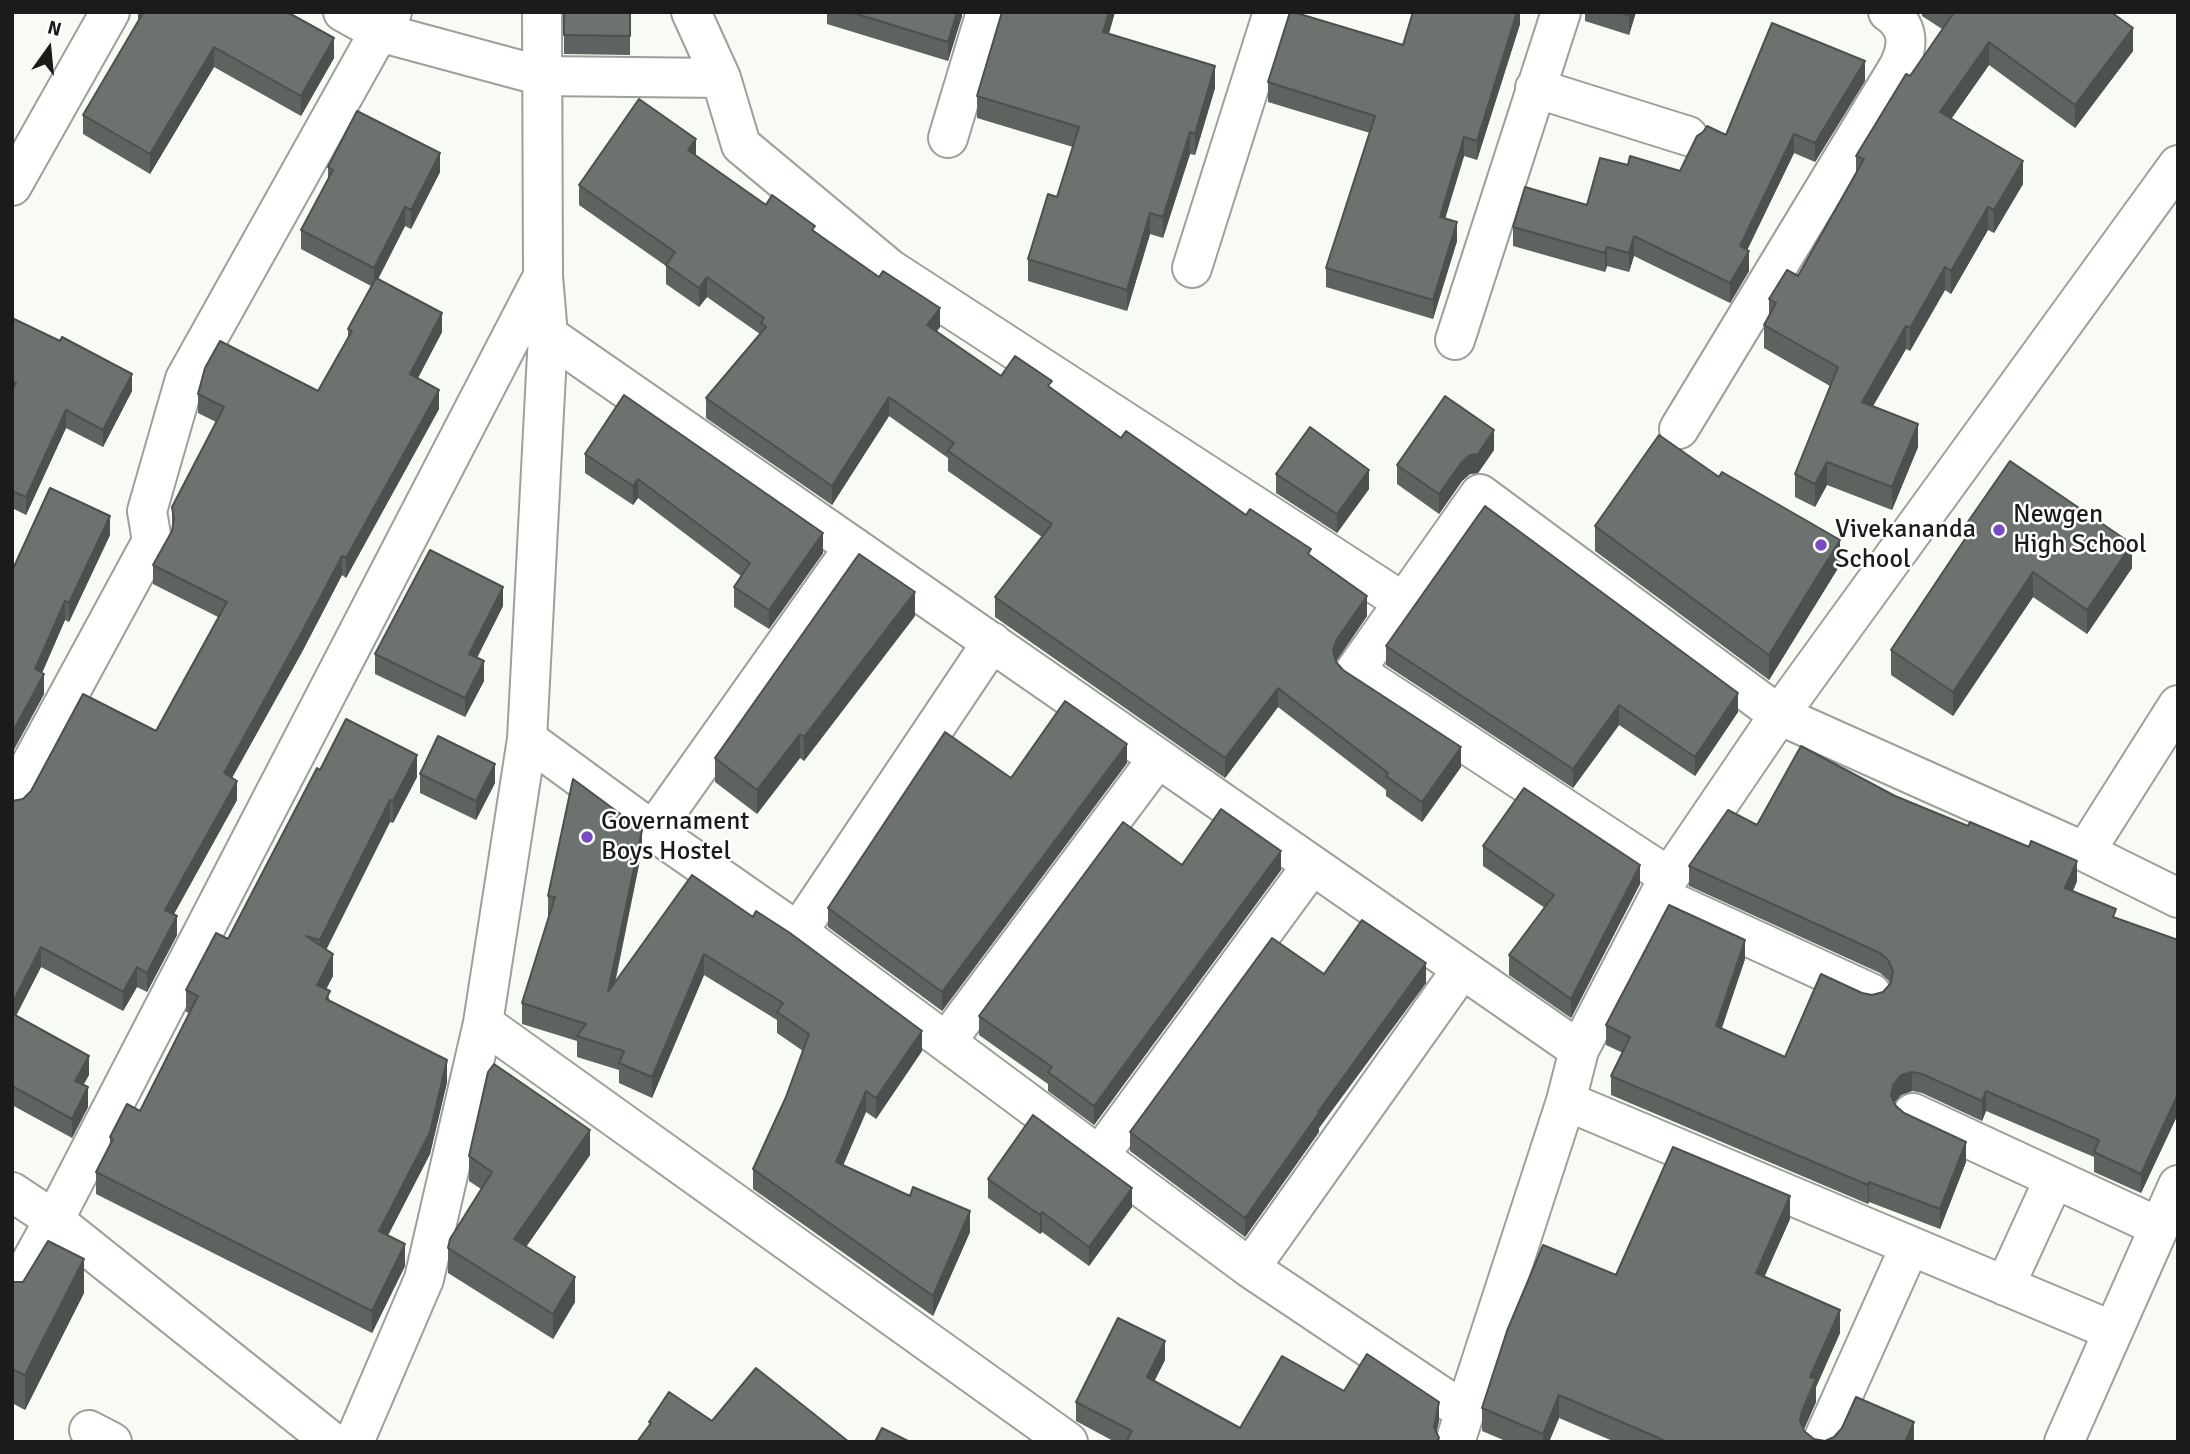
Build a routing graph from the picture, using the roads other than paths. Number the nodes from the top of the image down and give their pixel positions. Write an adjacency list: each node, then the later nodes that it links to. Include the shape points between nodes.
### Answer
1 (343, 12): 9 (street)
2 (542, 12): 10 (street)
3 (691, 12): 11 (street)
4 (986, 12): 14 (street)
5 (1273, 12): 17 (street)
6 (1561, 12): 12 (street)
7 (1888, 12): 21 (street, via 1904,30 1907,49 1899,66)
8 (98, 16): 16 (street)
9 (386, 22): 10 (street); 29 (street, via 184,379 148,511 152,541)
10 (542, 76): 11 (street); 18 (street)
11 (721, 78): 23 (street, via 741,145 890,270)
12 (1535, 88): 13 (street); 20 (street)
13 (1688, 136)
14 (948, 138)
15 (2178, 165): 26 (street)
16 (12, 186)
17 (1192, 268)
18 (543, 276): 19 (street); 47 (street)
19 (548, 334): 22 (street); 27 (street)
20 (1455, 340)
21 (1679, 429)
22 (854, 547): 24 (street); 30 (street)
23 (1404, 602): 26 (street, via 1480,494); 33 (street, via 1355,671)
24 (992, 642): 28 (street); 35 (street)
25 (2178, 705): 31 (street)
26 (1779, 715): 31 (street); 33 (street)
27 (527, 739): 30 (street); 38 (street)
28 (1158, 758): 32 (street); 39 (street)
29 (12, 799)
30 (653, 831): 35 (street)
31 (2085, 852): 34 (street)
32 (1312, 865): 36 (street); 43 (street)
33 (1664, 886): 37 (street); 40 (street)
34 (2178, 898)
35 (798, 932): 39 (street)
36 (1462, 969): 40 (street); 50 (street)
37 (1871, 992)
38 (483, 1023): 56 (street, via 424,1279); 57 (street)
39 (946, 1042): 43 (street)
40 (1579, 1050): 41 (street)
41 (1566, 1101): 49 (street); 54 (street)
42 (1913, 1113): 44 (street)
43 (1099, 1156): 50 (street)
44 (2054, 1179): 48 (street); 51 (street)
45 (2177, 1187): 48 (street)
46 (12, 1192): 47 (street)
47 (54, 1220): 52 (street); 55 (street)
48 (2159, 1227): 53 (street)
49 (1910, 1246): 51 (street); 58 (street)
50 (1250, 1268): 54 (street)
51 (2005, 1286): 53 (street)
52 (14, 1288)
53 (2113, 1331): 59 (street)
54 (1460, 1427)
55 (332, 1442)
56 (354, 1442)
57 (1068, 1442)
58 (1822, 1442)
59 (2064, 1442)

